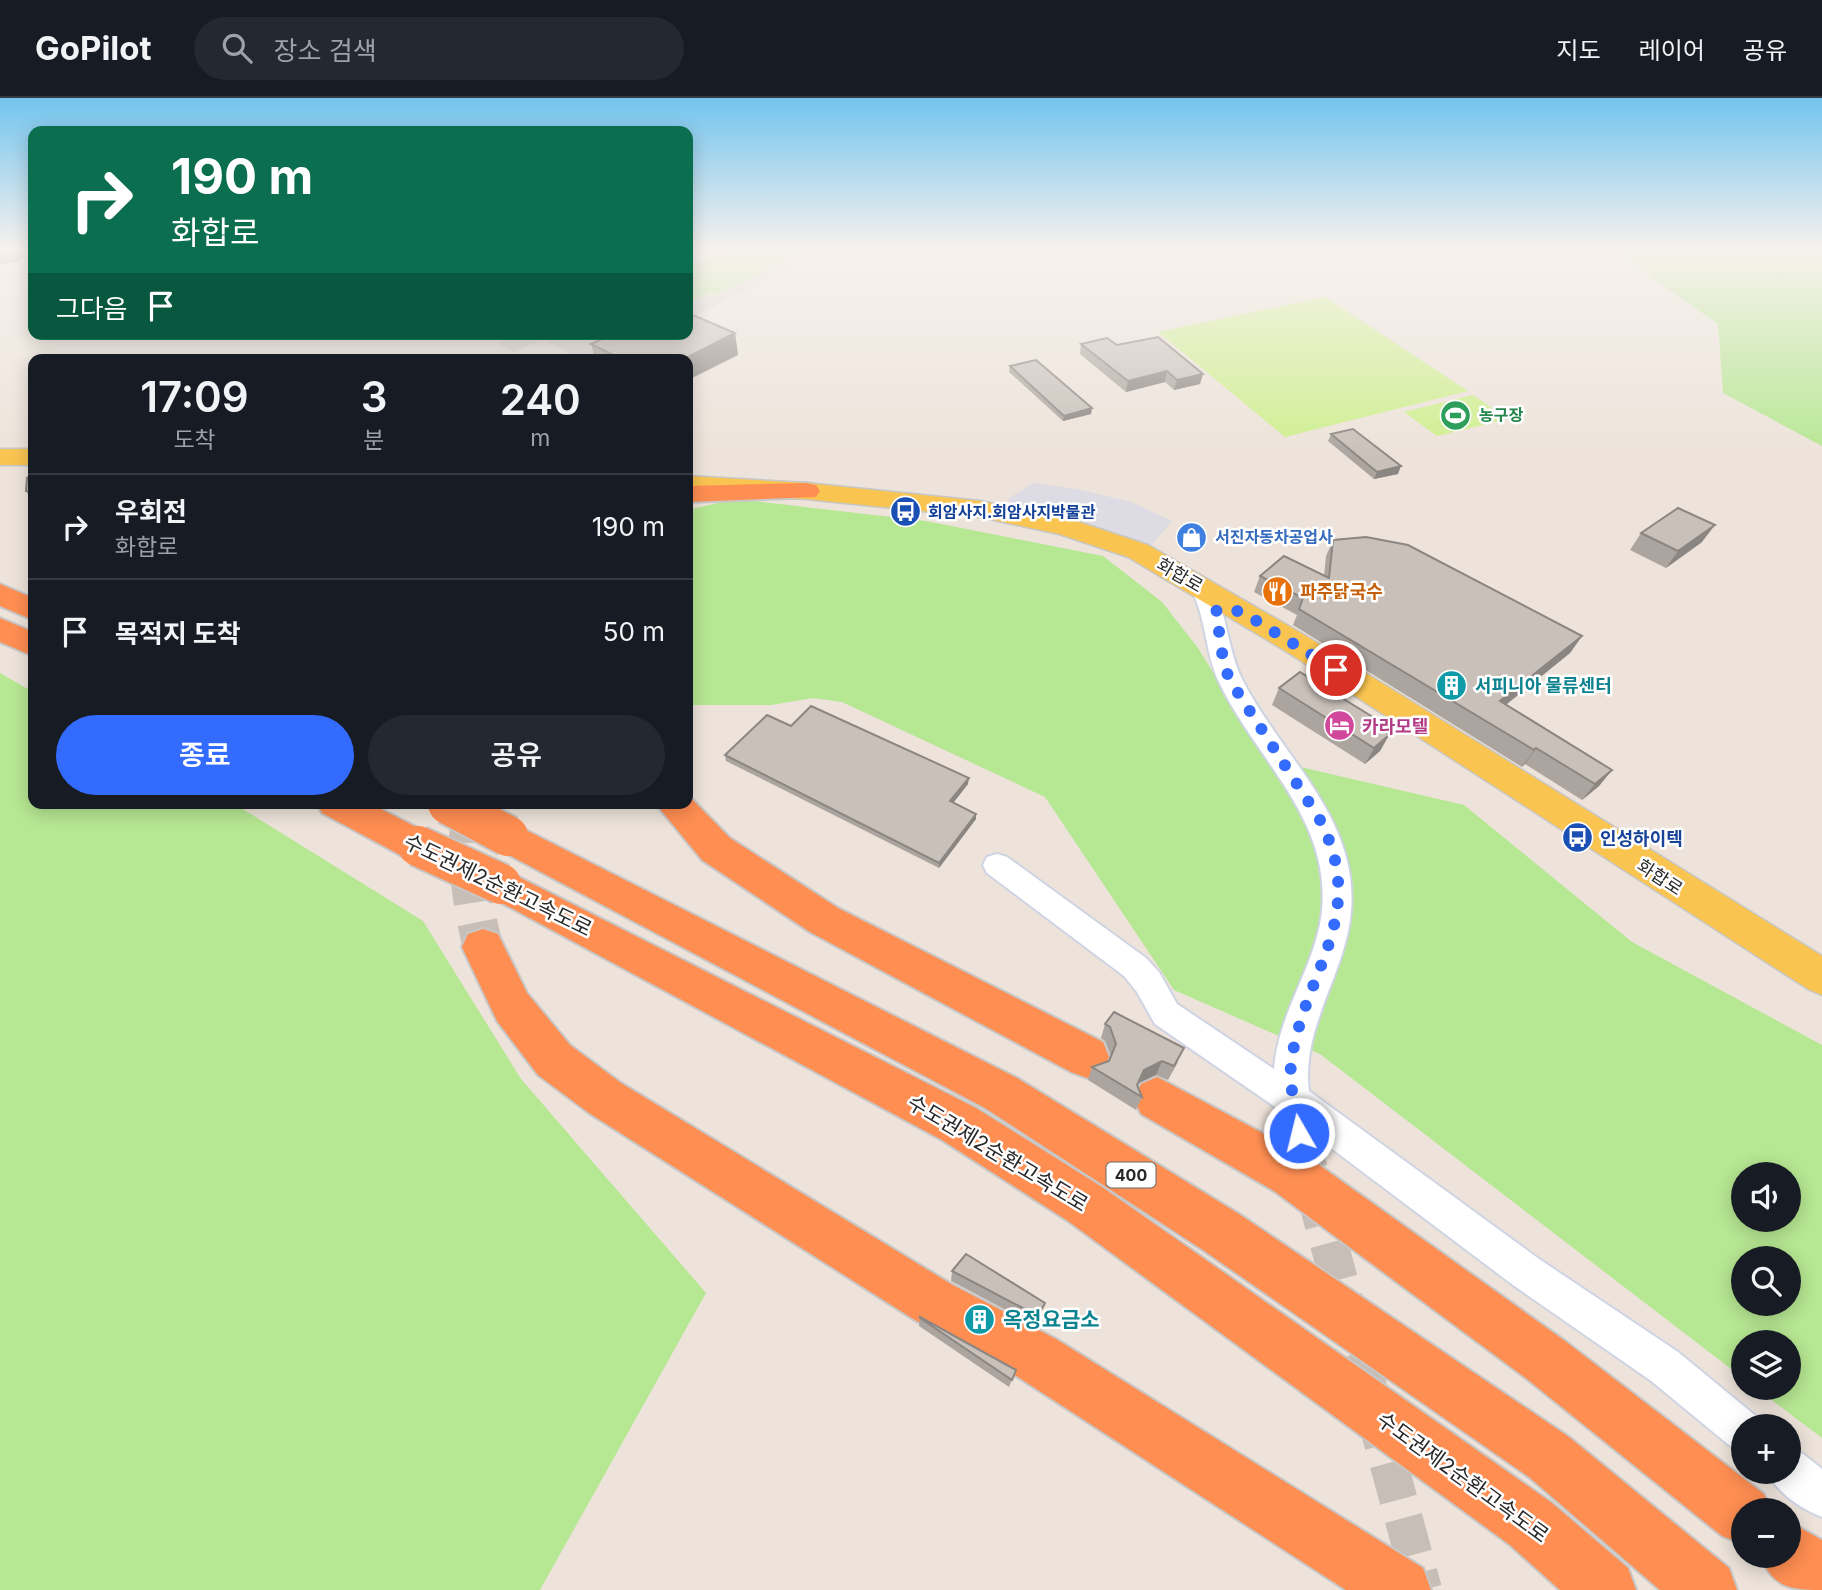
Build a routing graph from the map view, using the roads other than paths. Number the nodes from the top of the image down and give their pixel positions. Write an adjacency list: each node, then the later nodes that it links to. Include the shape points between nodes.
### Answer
1 (0, 457): 2 (main road)
2 (28, 457)
3 (693, 484): 4 (main road, 화합로)
4 (806, 491): 5 (highway); 7 (main road, 화합로, via 953,506 1066,527 1138,551)
5 (693, 494)
6 (0, 594): 8 (highway)
7 (1219, 604): 16 (main road, 화합로); 19 (street, via 1224,666 1231,682 1319,818 1338,871 1338,913 1292,1062)
8 (28, 608)
9 (0, 629): 10 (highway)
10 (28, 643)
11 (347, 809): 27 (highway, 수도권제2순환고속도로, bridge, via 501,884 971,1131 1085,1204 1509,1508)
12 (456, 809): 28 (highway, 400, bridge, via 1001,1093 1221,1232 1549,1457)
13 (679, 809): 17 (highway, via 716,849 824,920)
14 (997, 865): 19 (street, via 1135,967 1166,1014)
15 (482, 947): 26 (highway, via 512,1007 554,1060 606,1098 933,1302 1037,1357)
16 (1822, 977)
17 (1087, 1057)
18 (1157, 1099): 23 (highway, via 1301,1182 1546,1360)
19 (1297, 1117): 20 (street, via 1664,1366)
20 (1731, 1421)
21 (1801, 1479): 22 (street)
22 (1822, 1496)
23 (1731, 1506)
24 (1801, 1561): 25 (highway)
25 (1822, 1577)
26 (1401, 1590)
27 (1606, 1590)
28 (1707, 1590)

